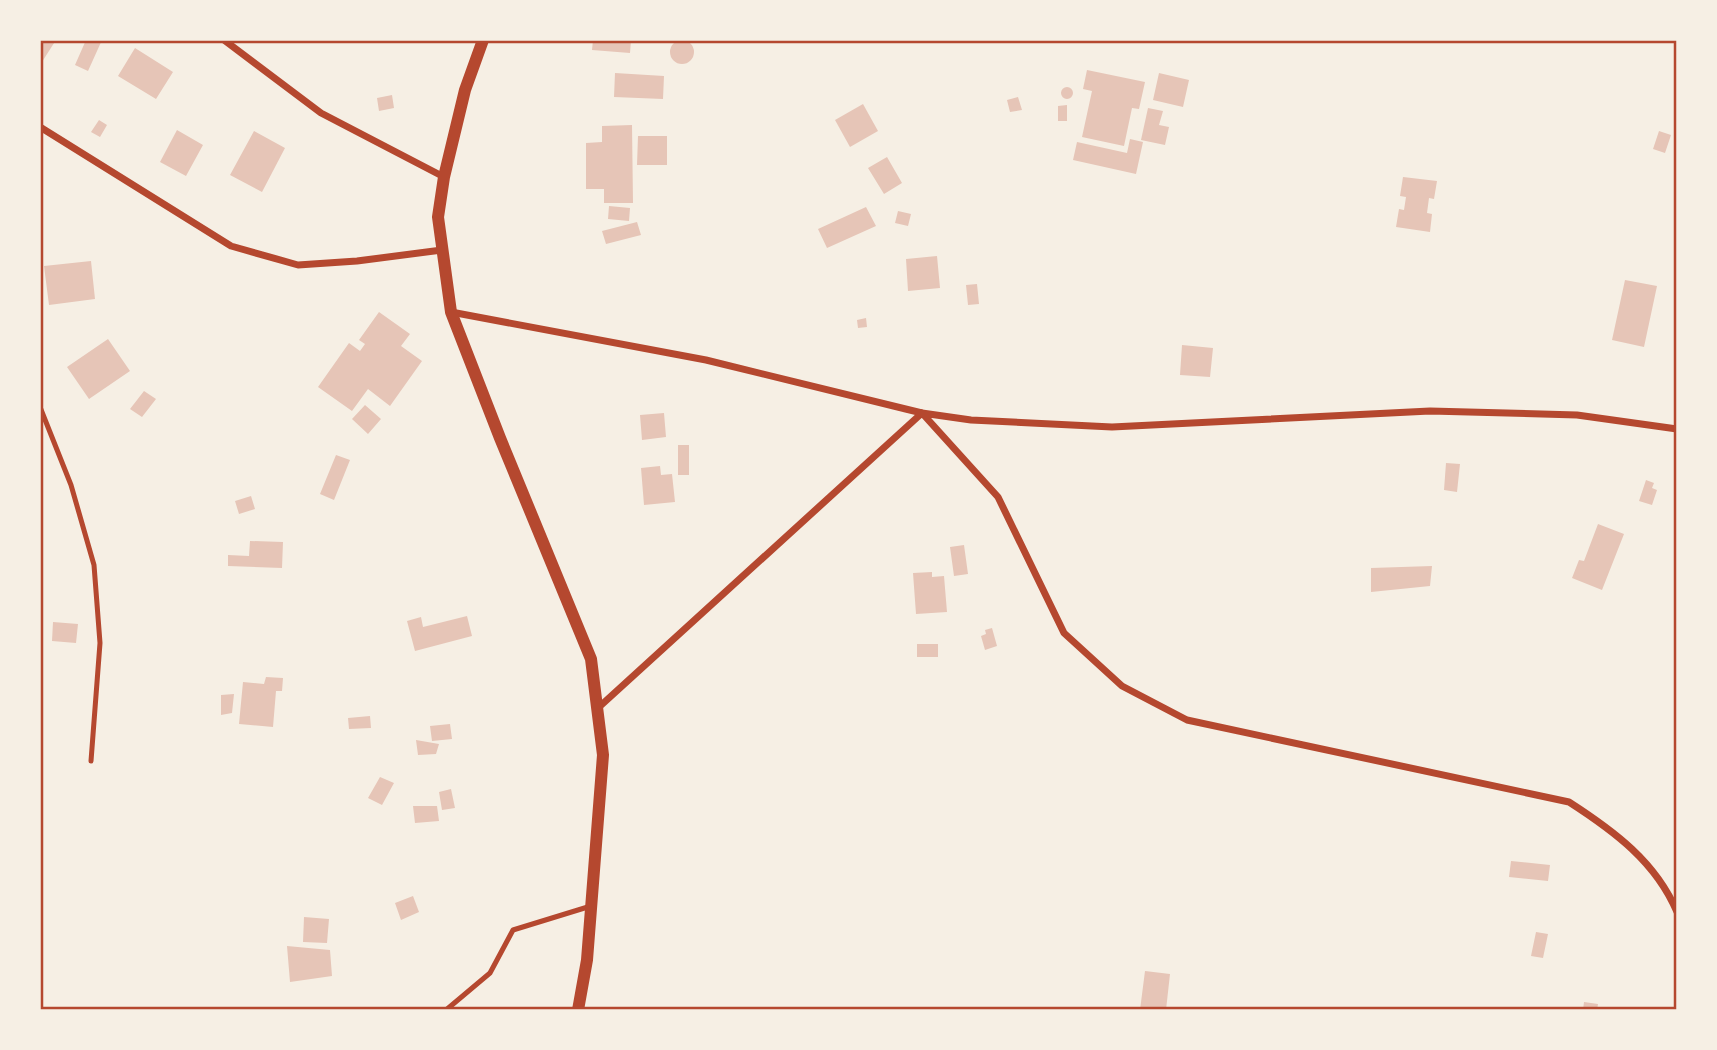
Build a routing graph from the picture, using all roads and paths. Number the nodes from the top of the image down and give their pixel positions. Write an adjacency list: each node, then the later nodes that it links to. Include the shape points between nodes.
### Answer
1 (225, 40): 4 (street, via 321,113)
2 (483, 40): 4 (street, via 465,90)
3 (40, 127): 5 (street, via 231,246 298,265)
4 (444, 177): 5 (street, via 438,217)
5 (442, 250): 6 (street)
6 (451, 312): 8 (street, via 706,360); 10 (street, via 592,659)
7 (40, 407): 11 (lane, via 71,485 94,565 100,643)
8 (922, 413): 9 (street, via 1112,427 1430,411 1577,415); 10 (street); 13 (street, via 998,497 1064,633 1122,686 1186,720 1569,802 1621,837 1646,863)
9 (1677, 429)
10 (597, 709): 12 (street, via 603,755)
11 (91, 761)
12 (591, 906): 14 (lane, via 513,930 490,973); 15 (street)
13 (1677, 912)
14 (446, 1010)
15 (578, 1010)

